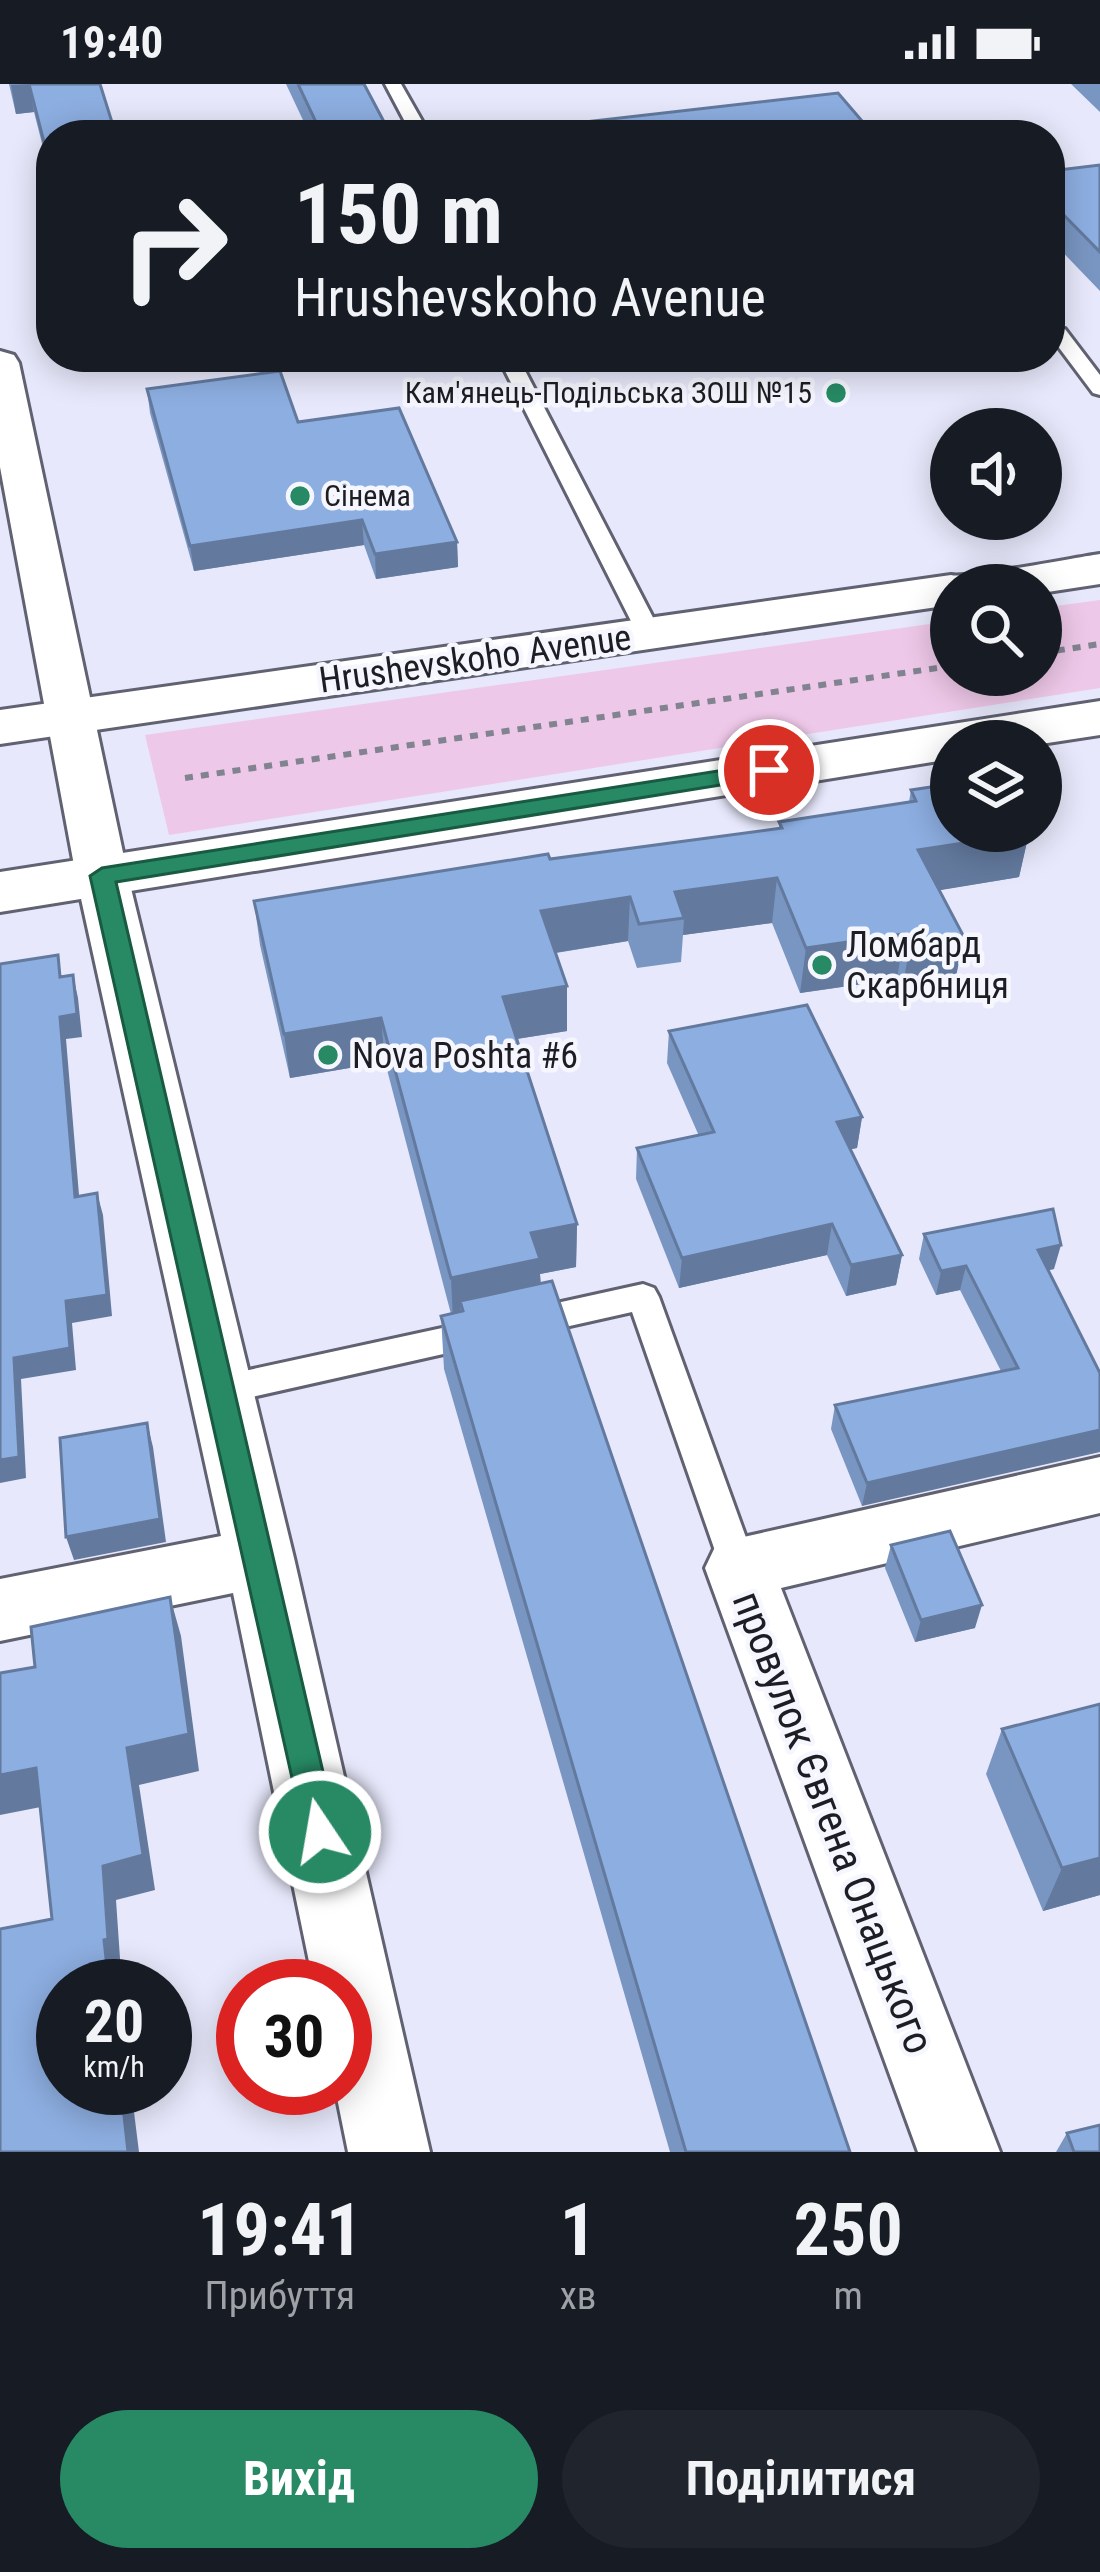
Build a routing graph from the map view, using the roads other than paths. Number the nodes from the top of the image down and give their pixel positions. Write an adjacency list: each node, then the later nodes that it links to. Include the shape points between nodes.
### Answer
1 (393, 84): 2 (lane)
2 (413, 120)
3 (1065, 342): 6 (lane)
4 (0, 363): 11 (street)
5 (516, 372): 10 (lane)
6 (1100, 388)
7 (1100, 569): 8 (main road)
8 (1062, 574)
9 (930, 593): 10 (main road, Hrushevskoho Avenue)
10 (649, 633): 11 (main road, Hrushevskoho Avenue)
11 (70, 716): 14 (main road, Hrushevskoho Avenue); 16 (street)
12 (1100, 718): 13 (main road)
13 (1062, 724)
14 (0, 727)
15 (930, 745): 16 (main road)
16 (102, 876): 17 (main road); 18 (street)
17 (0, 892)
18 (221, 1390): 20 (street); 21 (lane, via 643,1298)
19 (1100, 1485): 21 (street, провулок Євгена Онацького)
20 (260, 1558): 22 (street); 23 (street)
21 (739, 1568): 24 (street, провулок Євгена Онацького)
22 (0, 1610)
23 (388, 2152)
24 (959, 2152)

